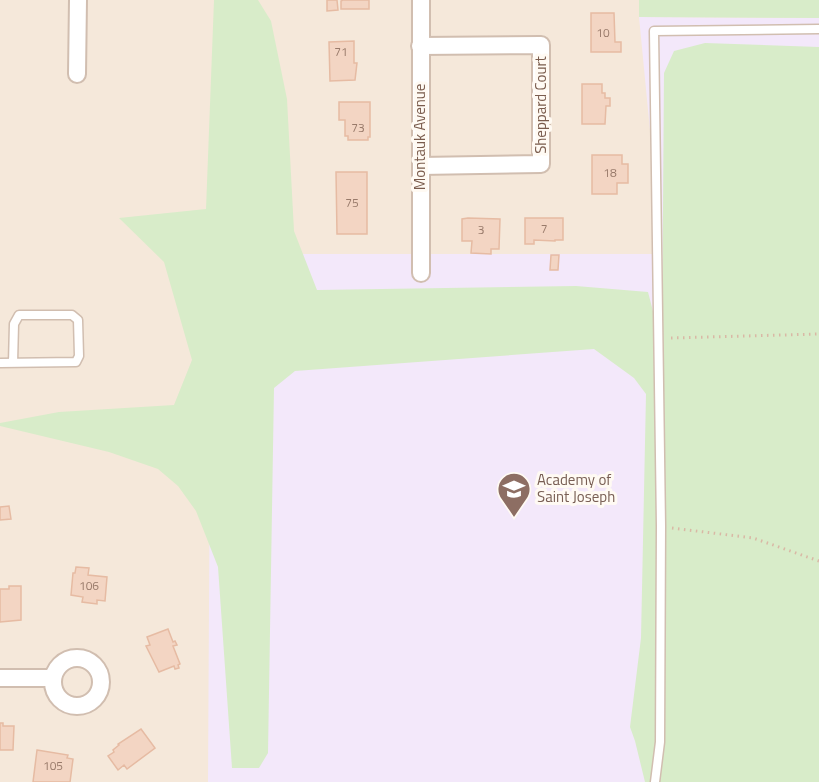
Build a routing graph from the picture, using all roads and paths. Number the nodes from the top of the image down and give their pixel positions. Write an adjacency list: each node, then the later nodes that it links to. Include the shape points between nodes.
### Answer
1 (78, 0): 5 (street)
2 (421, 0): 4 (street, Montauk Avenue)
3 (819, 28): 9 (lane, via 654,31)
4 (420, 46): 6 (street, Montauk Avenue); 6 (street, Sheppard Court, via 541,45 541,164)
5 (77, 74)
6 (420, 165): 7 (street, Montauk Avenue)
7 (420, 273)
8 (819, 334): 9 (path)
9 (658, 339): 12 (lane)
10 (0, 363): 11 (lane)
11 (13, 363): 11 (lane, via 76,362 78,320 72,315 19,315 14,324)
12 (661, 526): 13 (path, via 753,538); 16 (lane, via 660,742)
13 (819, 561)
14 (0, 678): 15 (street)
15 (52, 678)
16 (655, 782)

